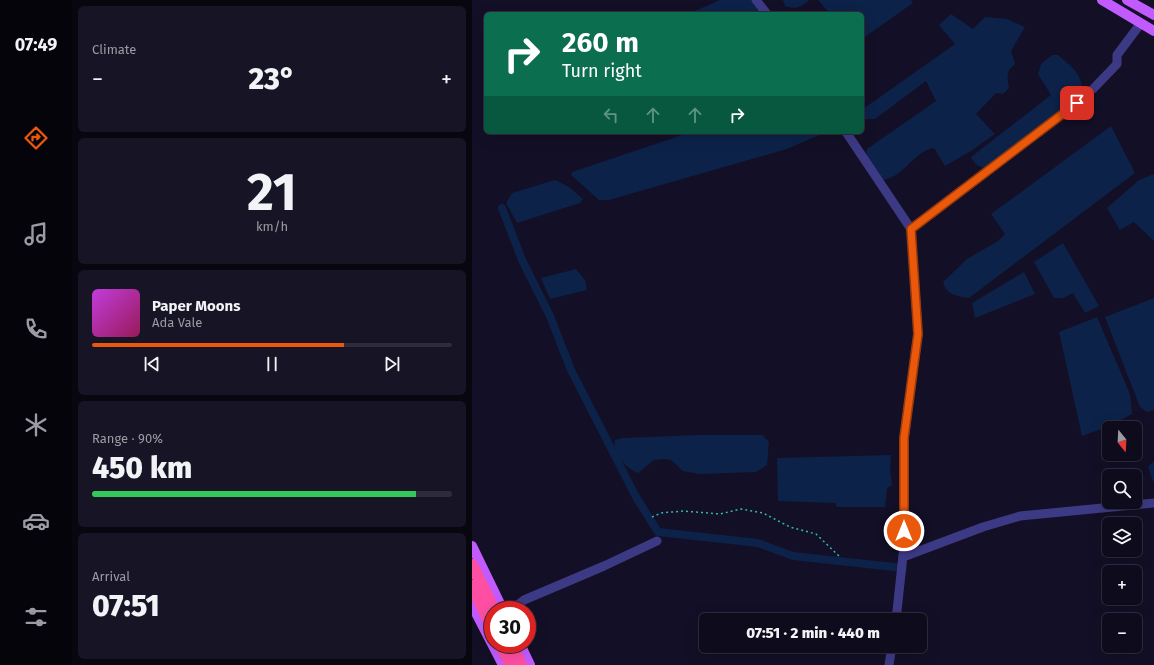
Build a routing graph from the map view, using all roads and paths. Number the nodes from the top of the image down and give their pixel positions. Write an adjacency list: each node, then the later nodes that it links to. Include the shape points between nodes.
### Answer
1 (756, 0): 4 (street)
2 (1102, 0): 6 (main road)
3 (1127, 0): 5 (main road)
4 (765, 12)
5 (1154, 15)
6 (1141, 23): 7 (main road); 8 (street, via 1117,54 1117,64)
7 (1154, 31)
8 (1093, 89)
9 (1077, 103): 11 (lane)
10 (847, 134): 11 (street)
11 (911, 229): 17 (street, via 918,334 904,438)
12 (1154, 503): 17 (street, via 1020,516)
13 (652, 517): 16 (path, via 661,513 683,511 720,514 741,509 764,512 790,527 816,534)
14 (657, 541): 22 (street)
15 (472, 546): 21 (main road)
16 (840, 557)
17 (903, 557): 25 (street)
18 (472, 565): 20 (highway)
19 (472, 586): 24 (highway)
20 (490, 601)
21 (499, 601)
22 (523, 601)
23 (472, 605): 30 (main road)
24 (484, 611)
25 (897, 613)
26 (504, 653): 31 (highway)
27 (515, 653): 32 (highway)
28 (524, 653): 33 (main road)
29 (891, 653): 34 (street)
30 (502, 665)
31 (510, 665)
32 (521, 665)
33 (530, 665)
34 (889, 665)

